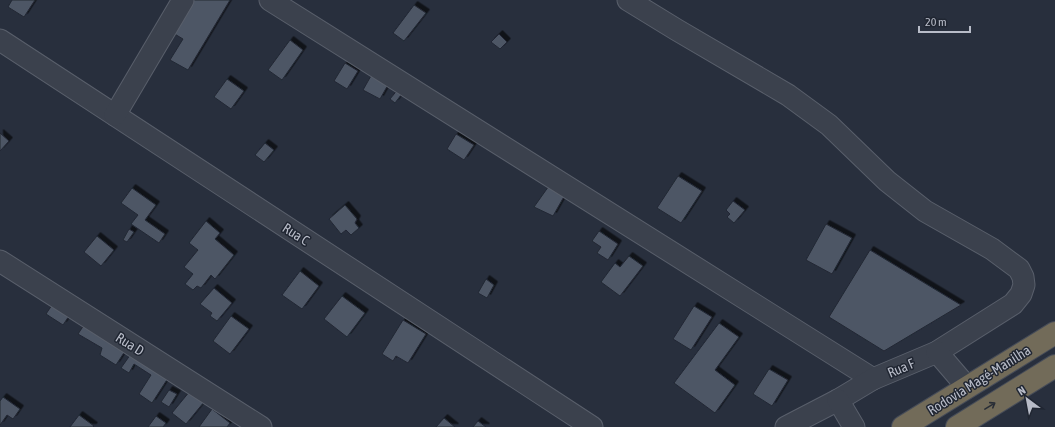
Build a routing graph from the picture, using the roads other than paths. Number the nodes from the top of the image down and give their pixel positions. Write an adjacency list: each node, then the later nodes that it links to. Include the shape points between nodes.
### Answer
1 (183, 0): 5 (street)
2 (270, 0): 10 (street)
3 (628, 0): 8 (street, Rua F, via 788,95 829,125 887,181 925,211 992,249 1018,269 1024,285 1021,294 1012,304)
4 (0, 40): 5 (street, Rua C)
5 (115, 115): 14 (street, Rua C)
6 (0, 261): 13 (street, Rua D)
7 (1055, 333): 11 (highway, Rodovia Magé-Manilha)
8 (937, 352): 10 (street, Rua F); 11 (street)
9 (1055, 366): 18 (highway, Rodovia Magé-Manilha, one-way to 9)
10 (873, 379): 12 (street, Rua F)
11 (966, 388): 17 (highway, Rodovia Magé-Manilha)
12 (838, 400): 15 (street, Rua F); 16 (street)
13 (261, 427)
14 (592, 427)
15 (786, 427)
16 (854, 427)
17 (903, 427)
18 (957, 427)

